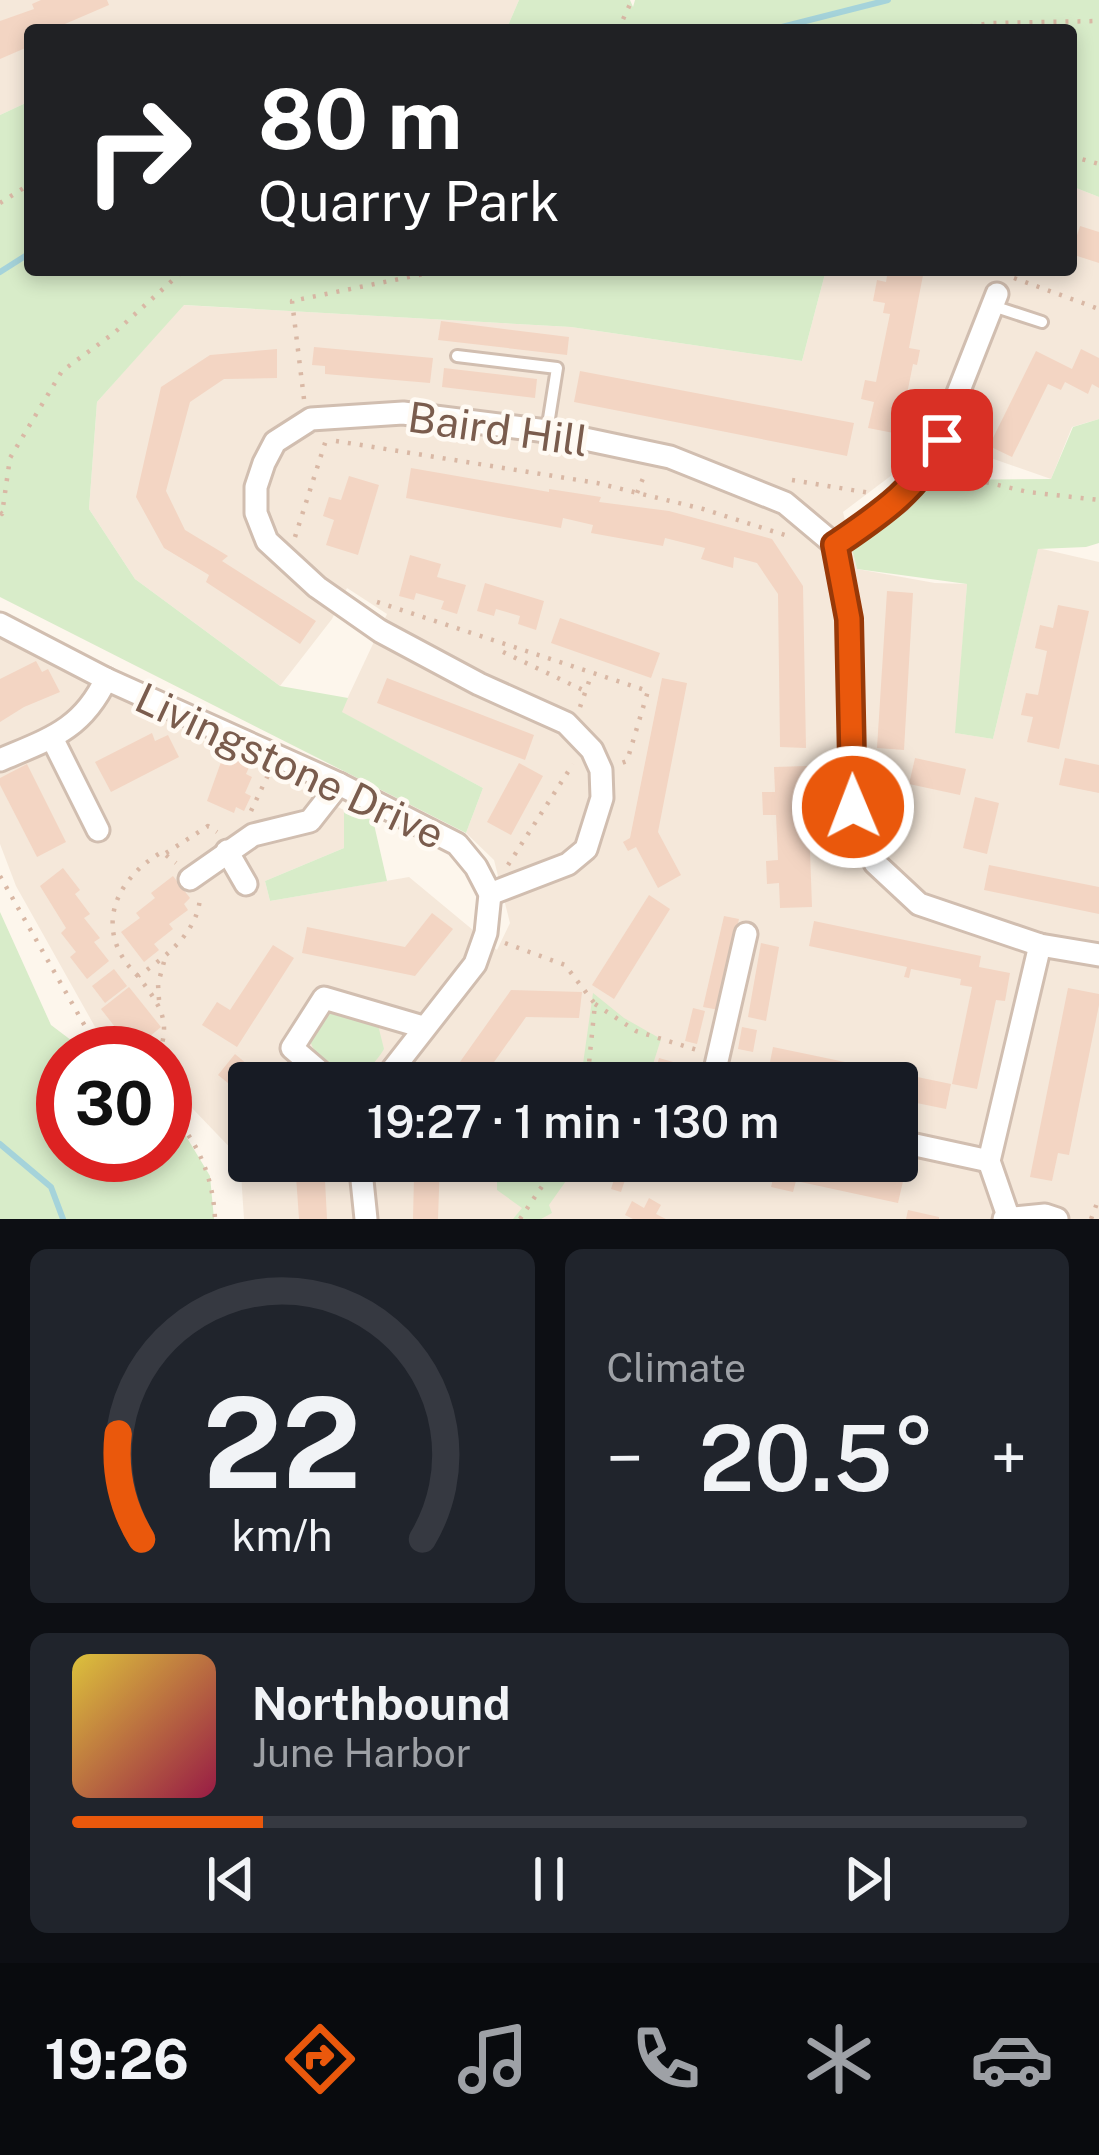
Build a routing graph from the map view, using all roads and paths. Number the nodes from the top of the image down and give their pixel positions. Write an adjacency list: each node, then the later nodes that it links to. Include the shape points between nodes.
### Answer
1 (1099, 21): 2 (path)
2 (985, 24)
3 (177, 276): 14 (path, via 62,371 10,458)
4 (405, 276): 8 (path, via 292,301)
5 (995, 300): 6 (lane); 10 (street)
6 (1042, 322)
7 (457, 356): 9 (lane, via 557,368)
8 (311, 419): 9 (street, Baird Hill, via 403,413); 16 (street, via 275,442 256,487 267,541)
9 (547, 431): 15 (street, Baird Hill, via 670,457 748,487 785,503)
10 (928, 469): 12 (path); 13 (street)
11 (778, 478): 13 (path)
12 (1099, 500)
13 (898, 501): 15 (street)
14 (0, 512)
15 (835, 545): 16 (path, via 597,483 326,439); 41 (street, via 849,619 853,807 875,863 919,904)
16 (288, 560): 17 (street)
17 (349, 610): 20 (path, via 374,601); 25 (street)
18 (0, 624): 23 (street, Livingstone Drive)
19 (503, 652): 21 (path)
20 (532, 653): 21 (path); 22 (path)
21 (533, 666): 24 (path)
22 (592, 673): 24 (path); 28 (path, via 648,692 627,761)
23 (106, 679): 26 (street, via 93,706); 30 (street, Livingstone Drive)
24 (585, 691): 25 (path)
25 (579, 736): 28 (street); 38 (path)
26 (52, 738): 27 (street); 32 (street)
27 (0, 760)
28 (601, 770): 38 (street, via 602,798 586,849)
29 (264, 783): 31 (path)
30 (338, 784): 33 (street, via 310,820); 38 (street, Livingstone Drive, via 458,844)
31 (251, 808)
32 (98, 830)
33 (232, 848): 34 (path, via 208,826); 36 (street); 37 (street)
34 (166, 853): 36 (path); 44 (path, via 138,866 116,904 114,945)
35 (0, 876): 47 (path)
36 (190, 880): 43 (path, via 201,898 199,914)
37 (246, 884)
38 (497, 891): 39 (street)
39 (486, 933): 45 (path, via 565,965); 49 (street, via 475,964)
40 (746, 934): 50 (street)
41 (1040, 945): 42 (street); 57 (street)
42 (1099, 955)
43 (166, 956): 44 (path); 46 (path)
44 (138, 976): 46 (path)
45 (595, 1004): 50 (path, via 635,1031); 53 (path)
46 (159, 1006): 48 (path)
47 (85, 1026)
48 (165, 1026)
49 (423, 1027): 51 (street, via 324,998 292,1048); 52 (street)
50 (718, 1058): 54 (street)
51 (308, 1062)
52 (397, 1062)
53 (589, 1062)
54 (717, 1062)
55 (192, 1140): 62 (path, via 210,1176)
56 (918, 1146): 57 (street)
57 (989, 1161): 61 (street)
58 (362, 1182): 63 (street)
59 (545, 1182): 64 (path)
60 (1099, 1198): 66 (path)
61 (1006, 1218): 65 (street)
62 (215, 1219)
63 (366, 1219)
64 (520, 1219)
65 (1057, 1219)
66 (1090, 1219)

